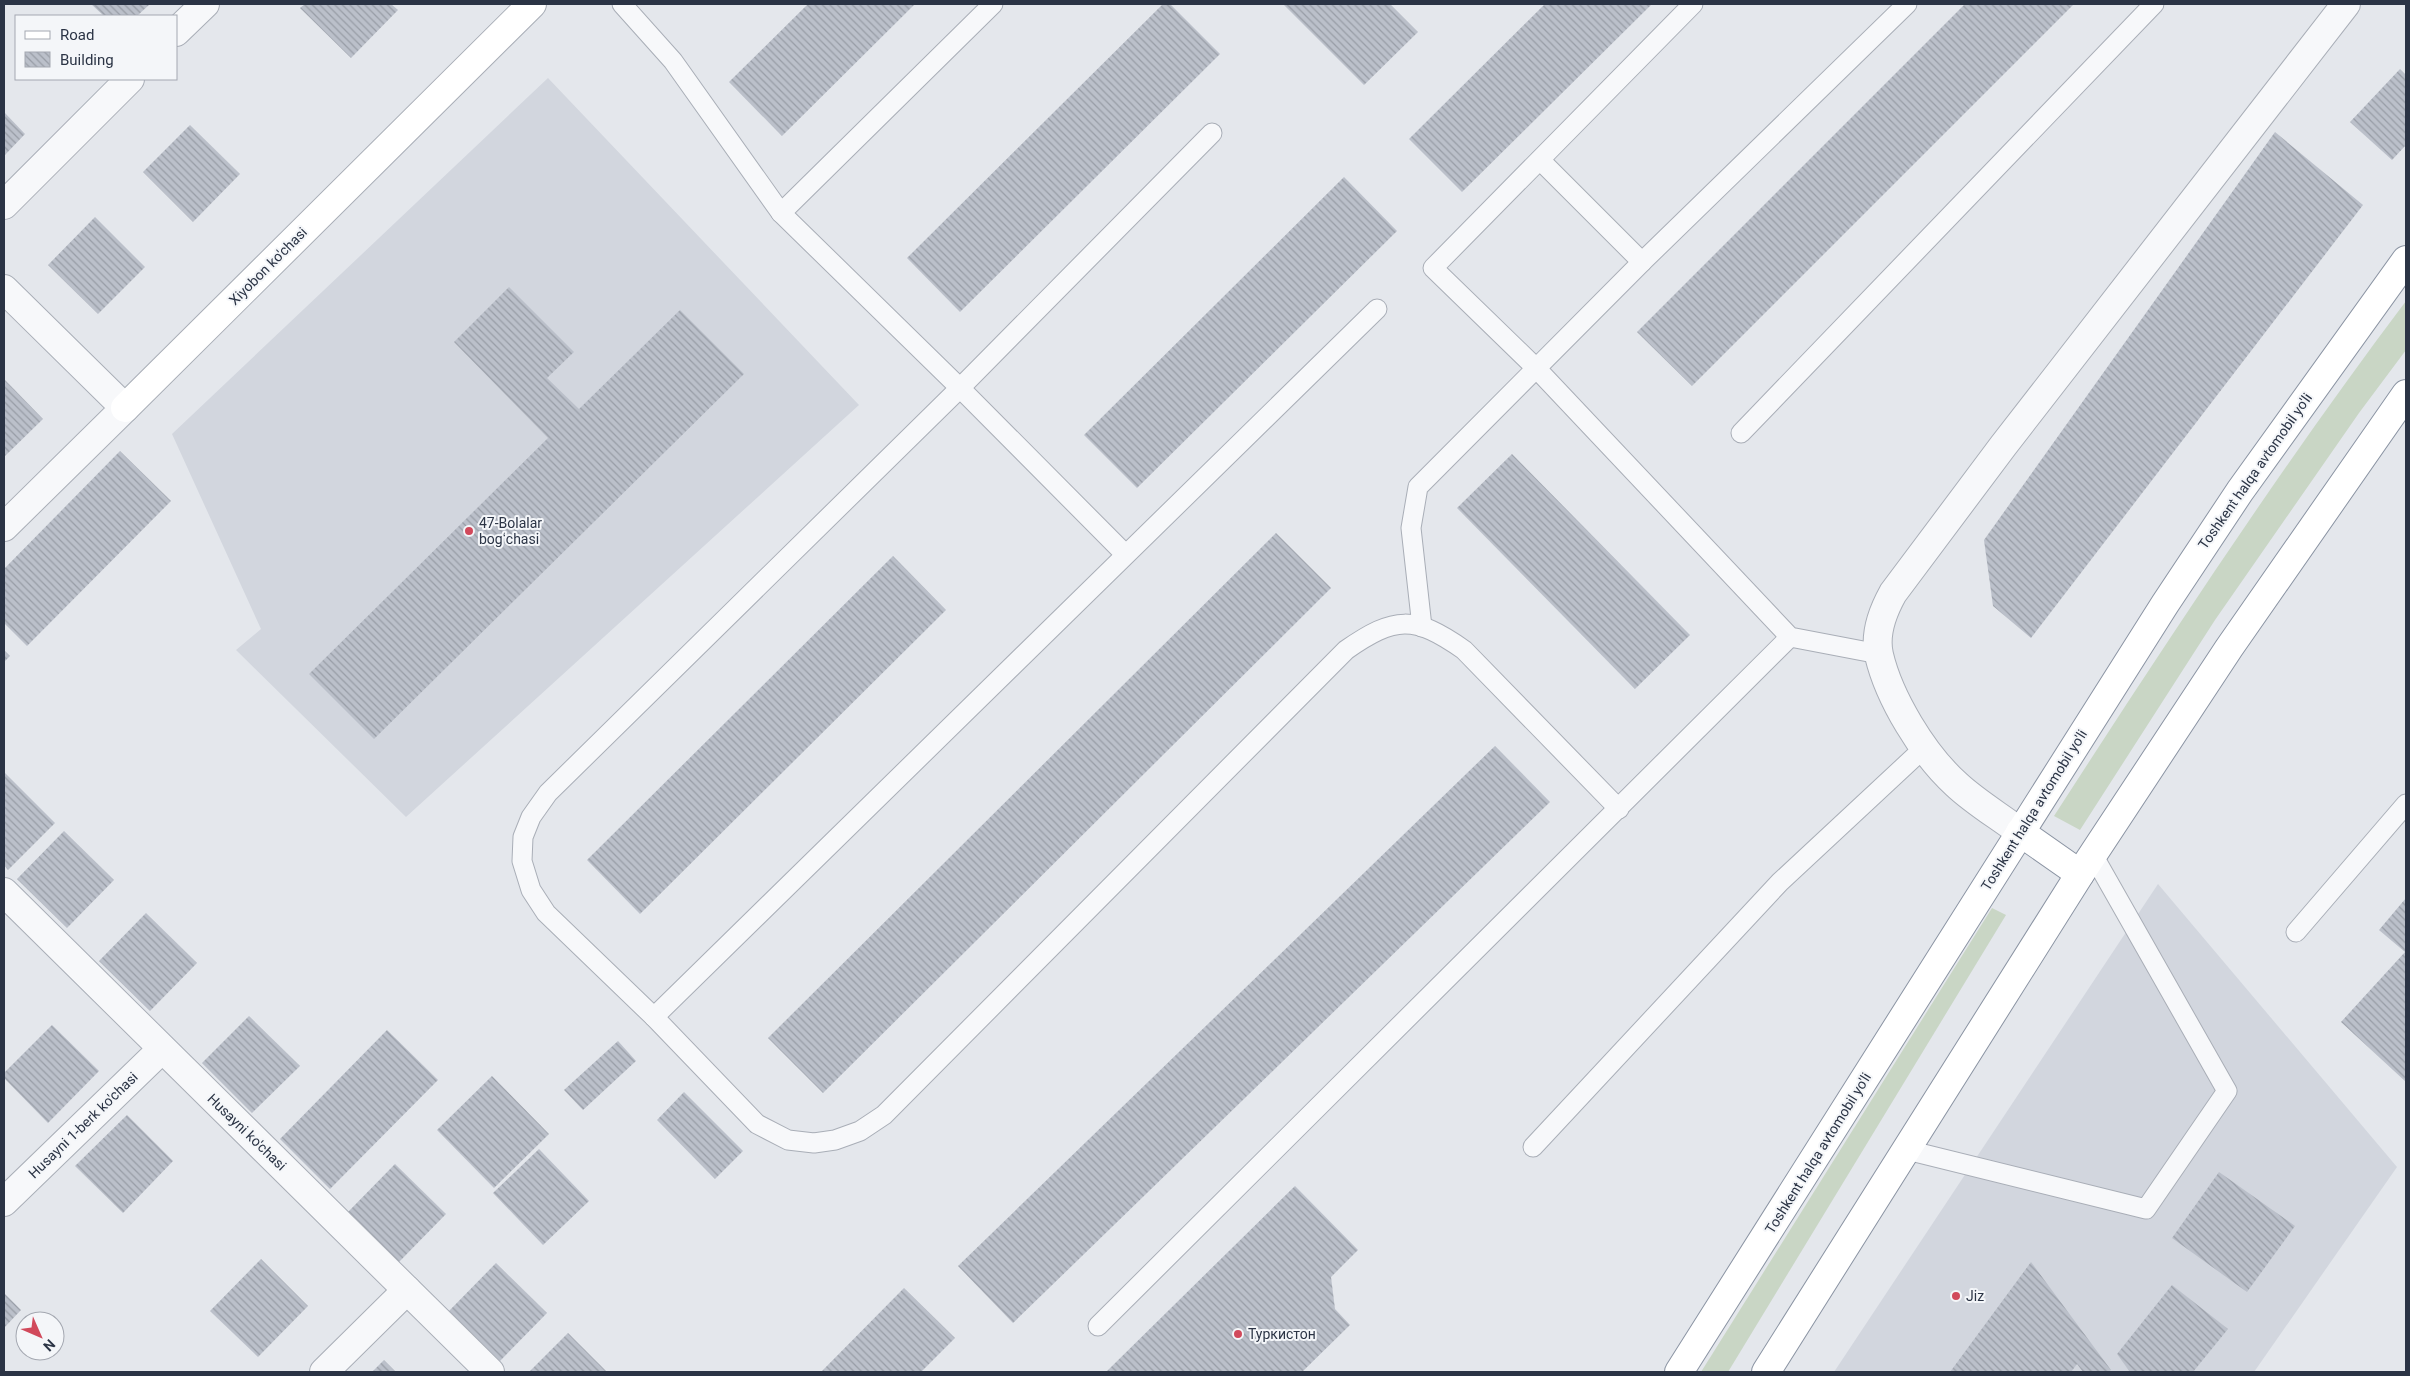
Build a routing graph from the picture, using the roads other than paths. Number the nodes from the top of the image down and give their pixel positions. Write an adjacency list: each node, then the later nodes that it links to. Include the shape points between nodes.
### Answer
1 (205, 4): 9 (street)
2 (532, 4): 22 (main road, Xiyobon ko'chasi)
3 (622, 4): 14 (lane, via 673,60)
4 (993, 4): 14 (lane)
5 (1693, 4): 12 (lane)
6 (1907, 4): 16 (lane)
7 (2154, 4): 23 (lane)
8 (2346, 4): 28 (street, via 1893,593 1880,621)
9 (178, 30)
10 (129, 80): 13 (street)
11 (1212, 133): 20 (lane)
12 (1540, 160): 16 (lane); 19 (lane, via 1433,268)
13 (4, 205)
14 (782, 213): 20 (lane)
15 (2406, 260): 32 (main road, Toshkent halqa avtomobil yo'li, via 2240,491)
16 (1642, 262): 19 (lane)
17 (4, 289): 22 (street)
18 (1377, 308): 25 (lane)
19 (1536, 368): 26 (lane, via 1418,487 1411,528); 27 (lane)
20 (960, 388): 25 (lane); 36 (lane, via 548,793 531,817 523,837 522,860 531,890 546,913)
21 (2406, 394): 33 (main road, via 2234,640)
22 (125, 408): 24 (street, Xiyobon ko'chasi)
23 (1741, 433)
24 (4, 527)
25 (1125, 554): 36 (lane)
26 (1422, 627): 31 (lane, via 1444,636 1464,650); 36 (lane, via 1396,623 1372,632 1346,650 884,1115 860,1131 814,1143 788,1140 758,1124)
27 (1790, 637): 28 (lane); 31 (lane)
28 (1879, 654): 29 (street, via 1902,711)
29 (1924, 748): 32 (street, via 1957,785); 38 (lane, via 1780,882)
30 (2406, 804): 35 (lane)
31 (1619, 809): 42 (lane)
32 (2020, 832): 33 (main road); 45 (main road, Toshkent halqa avtomobil yo'li)
33 (2087, 865): 39 (main road); 39 (lane, via 2227,1091 2146,1209)
34 (4, 892): 37 (street, Husayni ko'chasi)
35 (2296, 932)
36 (654, 1017)
37 (162, 1049): 40 (street, Husayni 1-berk ko'chasi); 41 (street, Husayni ko'chasi)
38 (1533, 1147)
39 (1907, 1150): 46 (main road)
40 (4, 1202)
41 (407, 1290): 43 (street); 44 (street, Husayni ko'chasi)
42 (1098, 1326)
43 (324, 1372)
44 (490, 1372)
45 (1679, 1372)
46 (1766, 1372)

